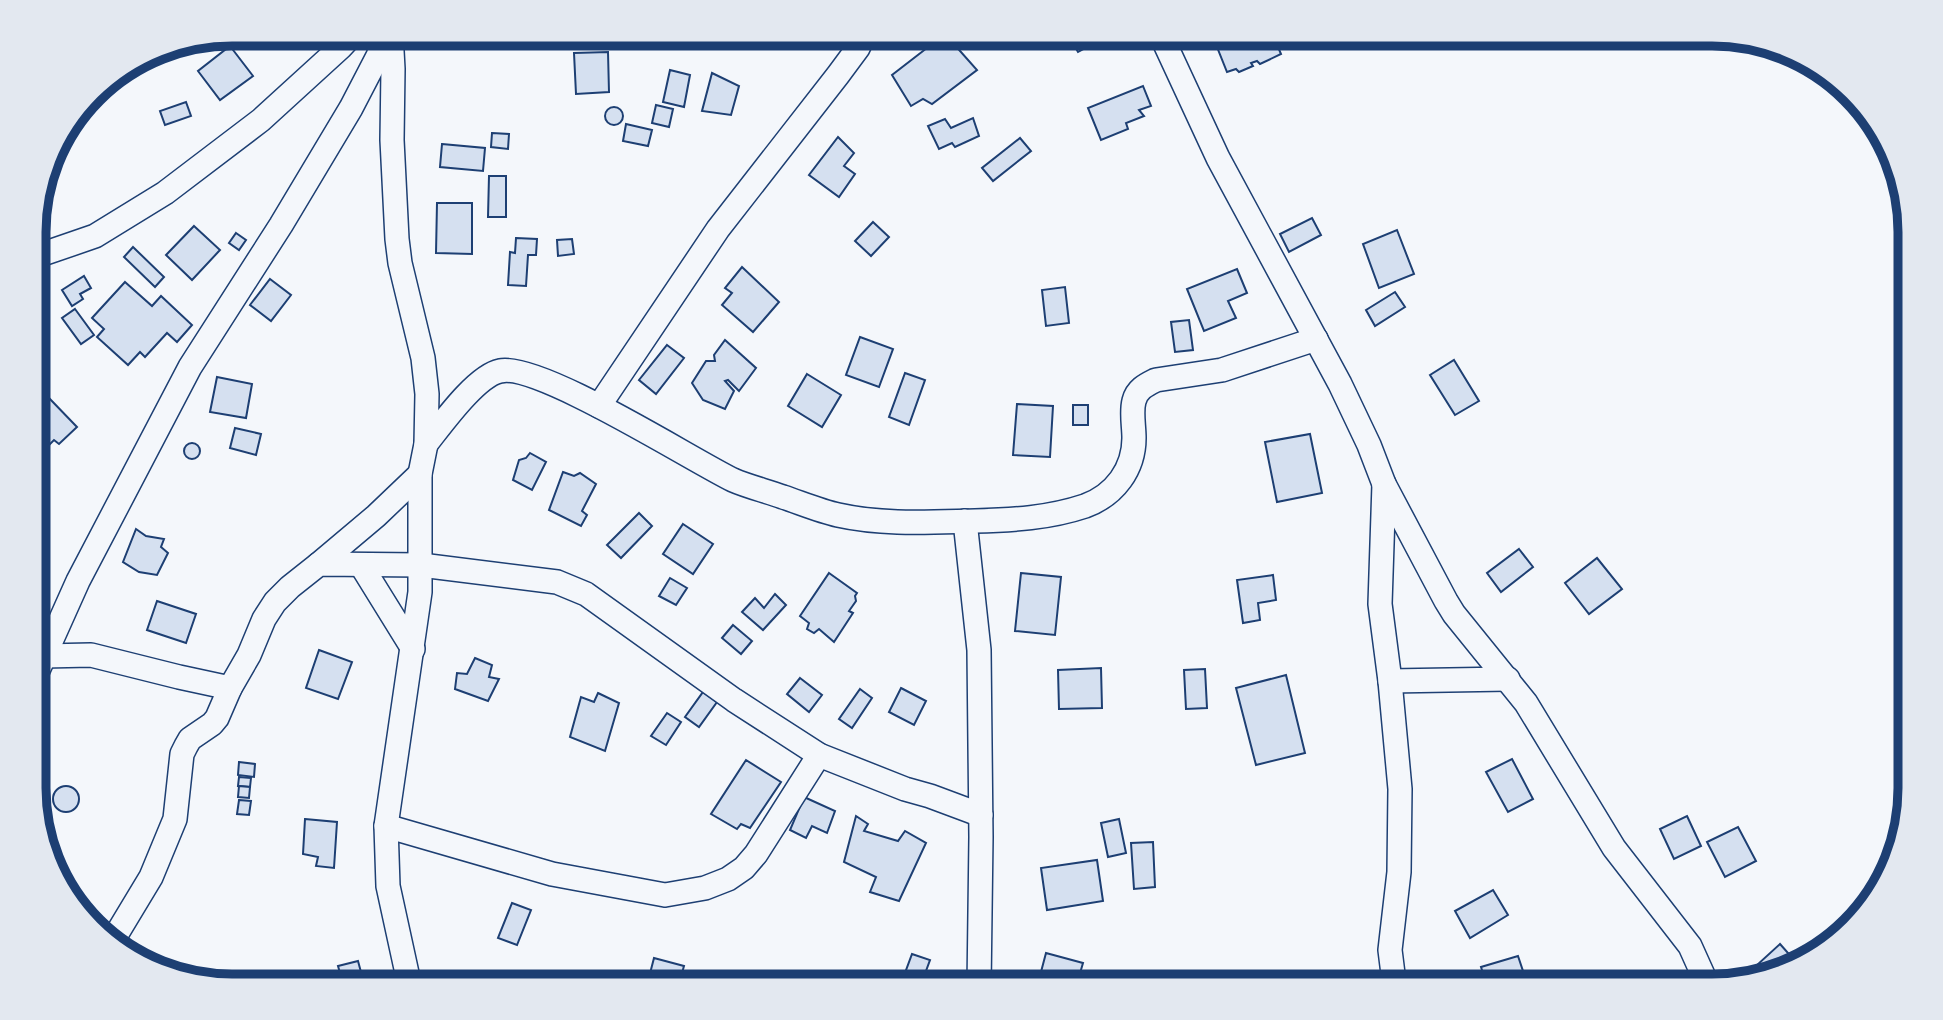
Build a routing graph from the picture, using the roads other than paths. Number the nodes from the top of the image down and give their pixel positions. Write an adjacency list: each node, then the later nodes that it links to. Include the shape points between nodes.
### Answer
1 (342, 46): 6 (street, via 261,120 165,193 96,236)
2 (383, 46): 17 (street, via 281,225 190,367)
3 (390, 46): 9 (street, via 397,239 423,358)
4 (859, 46): 8 (street, via 718,229)
5 (1166, 46): 7 (street, via 1218,159)
6 (46, 253)
7 (1316, 339): 11 (street); 12 (street, via 1222,370 1146,384 1133,402 1129,466 1110,492 1086,505 1027,520)
8 (599, 406): 9 (street, via 513,369 498,371 482,380); 12 (street, via 735,481 838,515 898,523)
9 (426, 444): 10 (street)
10 (420, 474): 13 (street); 15 (street)
11 (1384, 484): 19 (street, via 1454,614); 20 (street, via 1380,604)
12 (965, 521): 23 (street, via 979,650)
13 (319, 564): 14 (street); 21 (street, via 275,602)
14 (361, 565): 15 (street); 16 (street)
15 (421, 565): 16 (street); 22 (street, via 556,582 586,594)
16 (413, 649): 24 (street)
17 (46, 652)
18 (46, 656): 21 (street, via 92,655)
19 (1508, 679): 20 (street); 29 (street, via 1614,848 1689,946)
20 (1390, 681): 28 (street, via 1400,789 1399,872 1390,950)
21 (230, 688): 25 (street, via 212,724 190,739 182,754 175,819 151,877)
22 (819, 755): 23 (street); 24 (street, via 744,868 705,888 665,895 552,874)
23 (981, 815): 27 (street)
24 (386, 826): 26 (street, via 388,886)
25 (117, 934)
26 (407, 974)
27 (979, 974)
28 (1393, 974)
29 (1702, 974)

